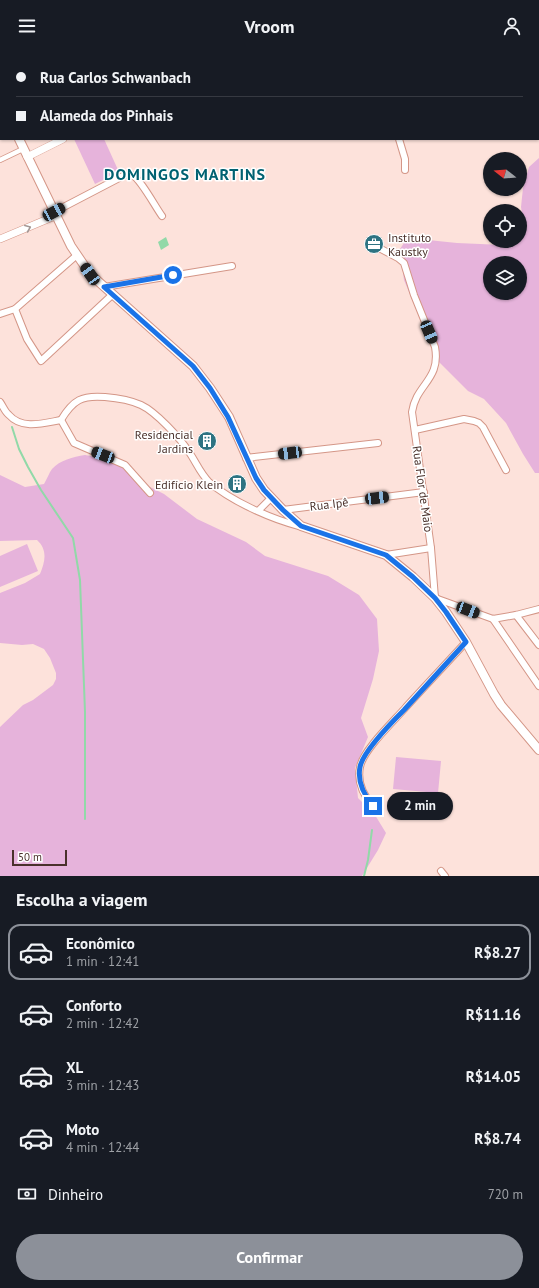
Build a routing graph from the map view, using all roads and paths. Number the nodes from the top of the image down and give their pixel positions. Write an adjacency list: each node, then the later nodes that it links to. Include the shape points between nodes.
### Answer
1 (19, 140): 4 (main road)
2 (61, 140): 5 (street)
3 (399, 140): 7 (street, via 405,159)
4 (23, 149): 5 (main road); 6 (street)
5 (27, 157): 8 (main road)
6 (0, 160)
7 (405, 170)
8 (54, 214): 9 (street, via 129,174 139,182); 10 (street, one-way to 8); 12 (main road)
9 (162, 216)
10 (0, 239)
11 (382, 249): 20 (street, Rua Flor de Maio, via 404,263 437,356 430,378 413,402)
12 (76, 255): 14 (main road); 16 (street)
13 (232, 266): 14 (street)
14 (104, 287): 15 (main road)
15 (112, 294): 16 (street, via 41,361 27,339); 22 (main road, via 193,366 228,417)
16 (15, 309): 17 (street)
17 (0, 314)
18 (0, 402): 19 (street, via 10,416 21,423 37,424)
19 (60, 420): 25 (street, via 74,443 125,465); 28 (street, via 75,401 96,396 124,399 141,406 180,440 201,474 209,482)
20 (415, 430): 23 (street, Rua Flor de Maio, via 464,419 478,422 483,426); 24 (street, Rua Flor de Maio)
21 (378, 443): 22 (street)
22 (246, 458): 26 (main road, via 256,478)
23 (506, 470)
24 (424, 492): 27 (street, Rua Ipê); 30 (street, Rua Flor de Maio)
25 (150, 493)
26 (272, 498): 27 (main road); 28 (street)
27 (283, 510): 29 (main road)
28 (258, 511): 29 (street)
29 (301, 526): 31 (main road)
30 (431, 548): 31 (street); 32 (street, Rua Flor de Maio)
31 (386, 555): 32 (main road)
32 (435, 598): 35 (street); 36 (main road)
33 (539, 609): 34 (street)
34 (516, 615): 35 (street); 37 (street)
35 (493, 619): 38 (street)
36 (466, 642): 39 (main road, via 501,705); 40 (street, via 364,756 360,768 362,792)
37 (539, 645)
38 (539, 686)
39 (539, 750)
40 (373, 806)

